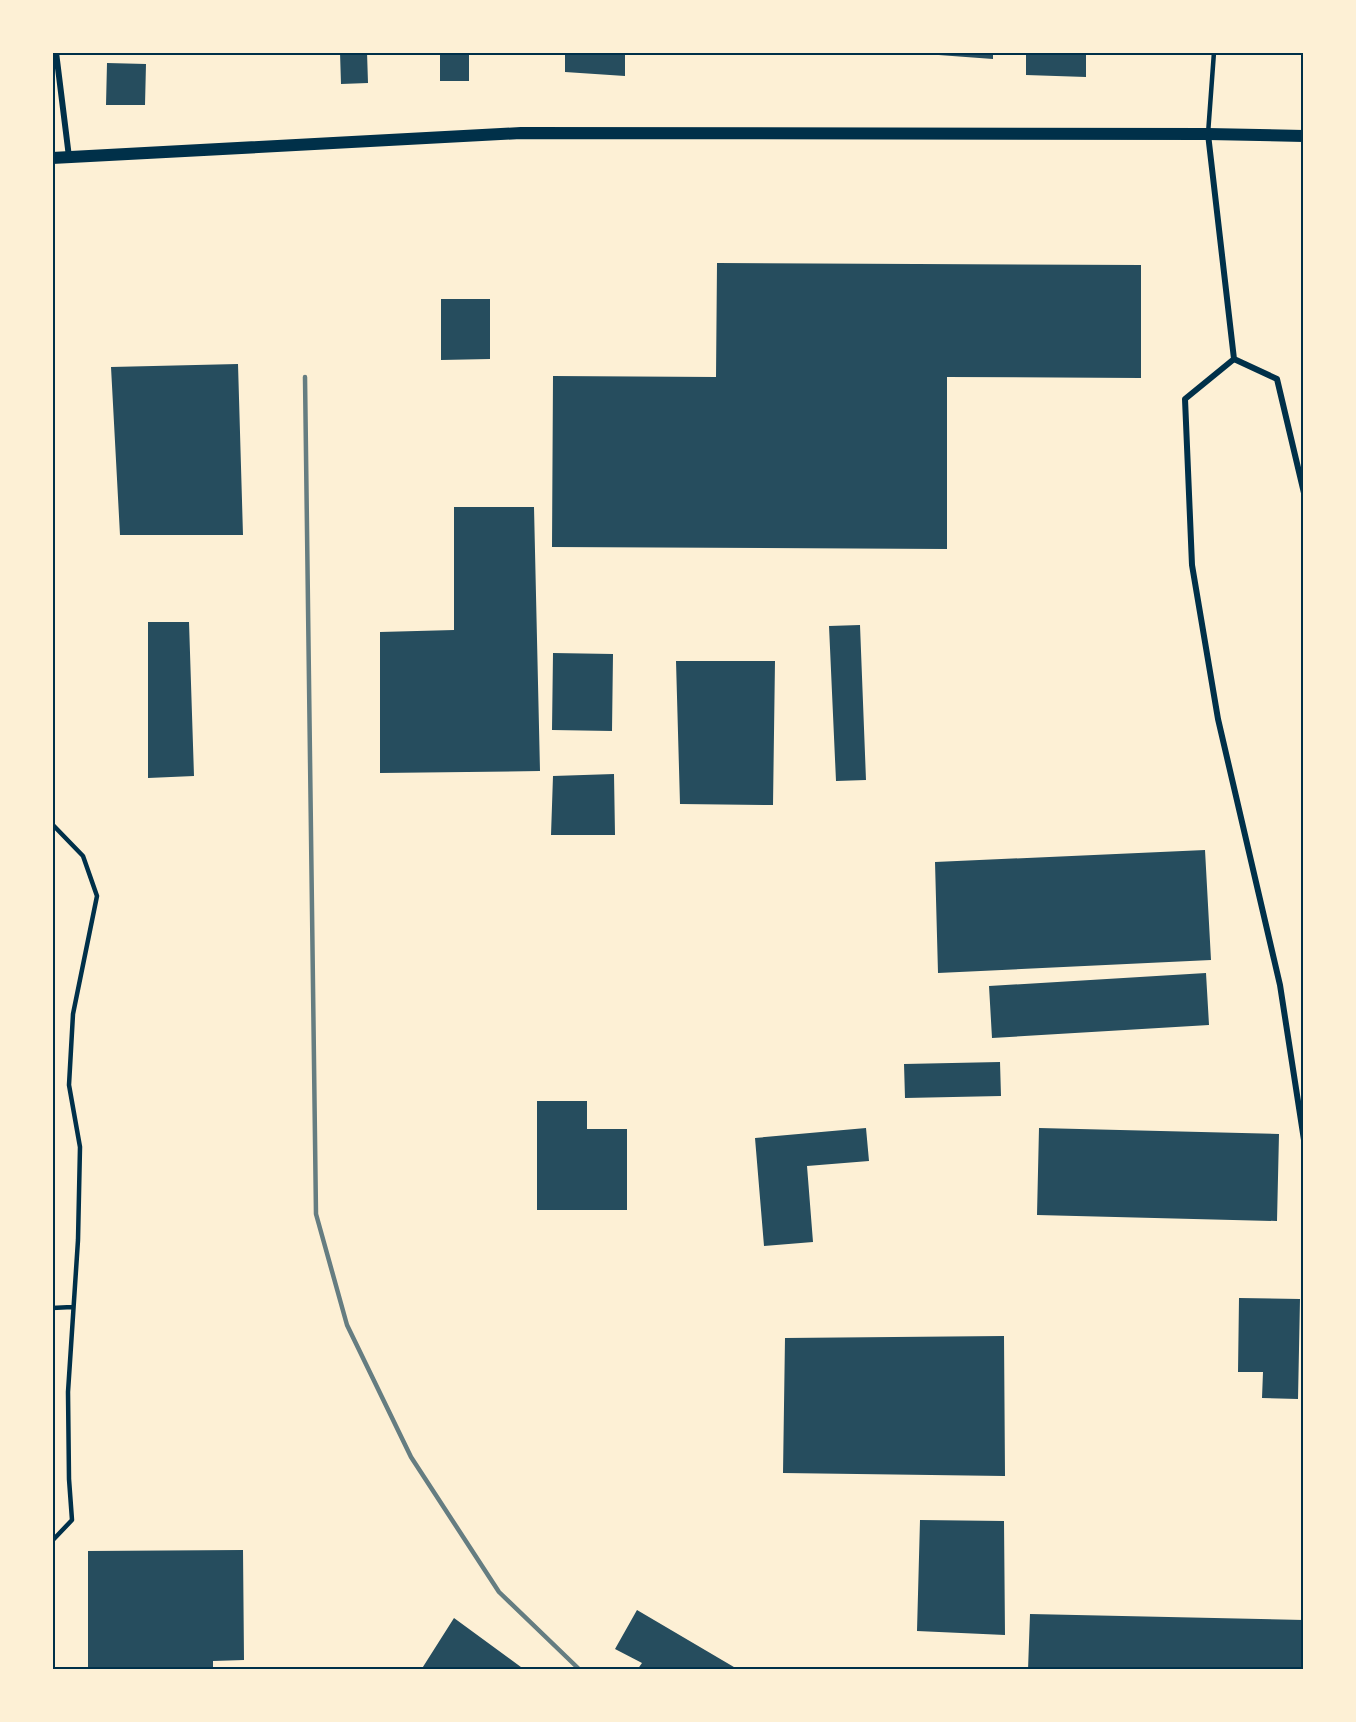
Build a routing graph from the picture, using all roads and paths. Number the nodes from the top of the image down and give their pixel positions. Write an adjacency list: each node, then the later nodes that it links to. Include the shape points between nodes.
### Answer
1 (56, 52): 5 (street)
2 (1214, 52): 3 (lane)
3 (1208, 134): 4 (main road); 5 (main road, via 521,133); 7 (street)
4 (1304, 136)
5 (69, 157): 6 (main road)
6 (52, 158)
7 (1234, 359): 8 (street, via 1277,379); 10 (street, via 1185,399 1192,565 1218,718 1280,985)
8 (1304, 493)
9 (52, 824): 11 (lane, via 83,856 97,896 74,1014 70,1061 69,1085 80,1147)
10 (1304, 1140)
11 (72, 1307): 12 (lane); 13 (lane, via 68,1392 72,1520)
12 (52, 1308)
13 (52, 1541)

